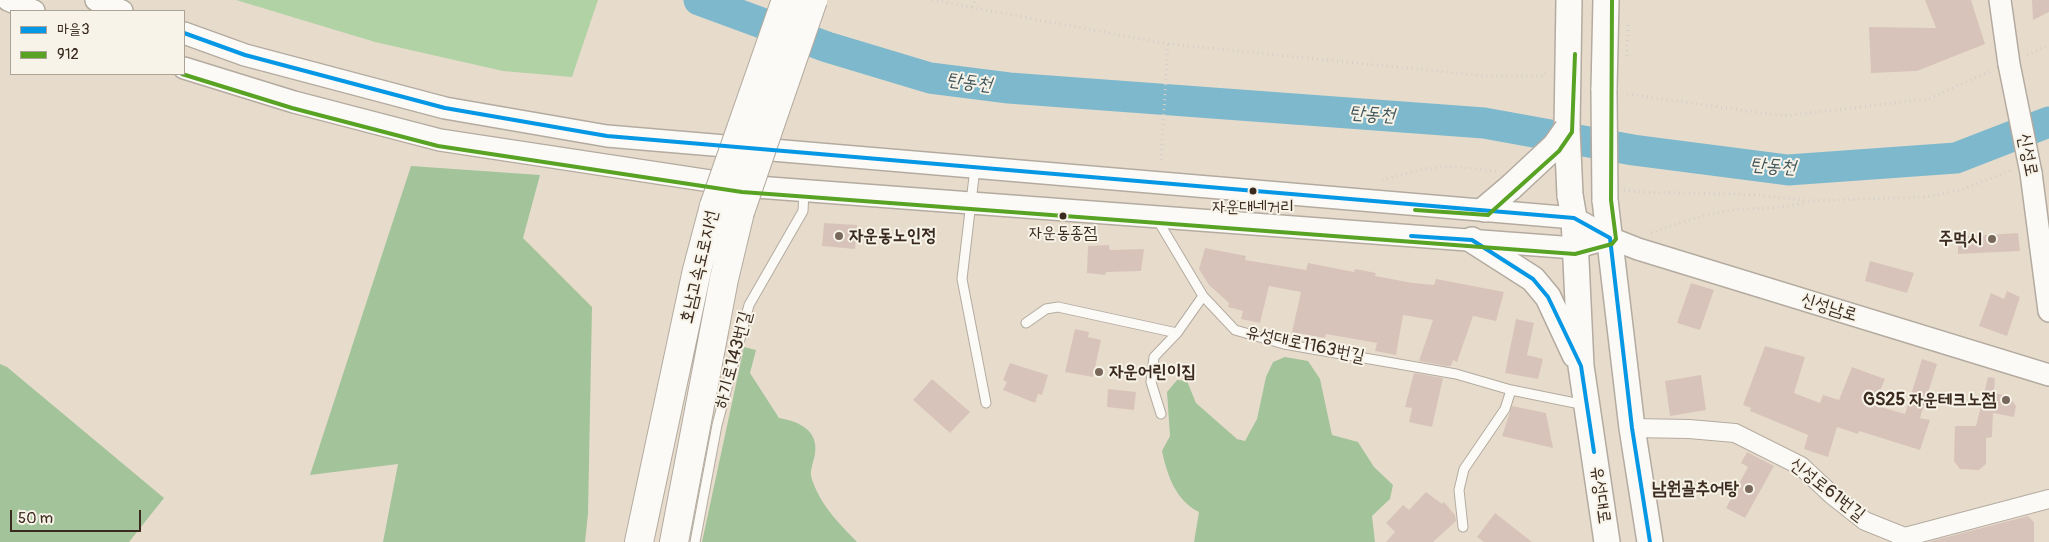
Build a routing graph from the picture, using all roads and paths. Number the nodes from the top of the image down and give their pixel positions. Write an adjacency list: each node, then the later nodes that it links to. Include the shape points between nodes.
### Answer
1 (8, 0): 11 (street)
2 (96, 0): 12 (street)
3 (786, 0): 50 (highway, 호남고속도로지선, bridge, via 714,206)
4 (814, 0): 51 (highway, 호남고속도로지선, bridge, via 740,212 724,279)
5 (932, 0): 10 (path)
6 (974, 0): 10 (path)
7 (1569, 0): 19 (main road, 유성대로)
8 (1606, 0): 18 (main road)
9 (2000, 0): 15 (street, 신성로)
10 (972, 7): 14 (path)
11 (32, 10)
12 (120, 10)
13 (185, 33): 21 (street, via 245,54 445,108 606,136)
14 (1168, 44): 17 (path, via 1486,76); 20 (path)
15 (2009, 64): 18 (path, via 1928,99 1784,116); 22 (street, 신성로, bridge)
16 (185, 68): 25 (street, via 294,102 440,140 743,186)
17 (1544, 76)
18 (1615, 92): 26 (main road, bridge)
19 (1568, 129): 24 (main road, bridge, via 1555,146); 29 (main road, 유성대로, bridge)
20 (1161, 160)
21 (975, 168): 28 (lane); 30 (street)
22 (2024, 171): 27 (path, via 1925,197); 37 (street, 신성로)
23 (1382, 180): 24 (path, via 1449,166)
24 (1505, 180): 30 (main road)
25 (804, 190): 28 (street); 52 (lane, 하기로143번길, via 803,211 749,305 717,424)
26 (1614, 195): 27 (path, via 1686,192); 33 (main road)
27 (1809, 201): 32 (path, via 1787,208 1727,211 1681,221)
28 (969, 203): 31 (street); 43 (lane, via 962,279)
29 (1572, 207): 30 (street); 33 (street, 신성남로); 35 (main road, 유성대로)
30 (1485, 209)
31 (1156, 217): 34 (street); 36 (lane, 유성대로1163번길)
32 (1656, 231)
33 (1610, 238): 35 (street); 41 (street, 신성남로); 46 (main road)
34 (1472, 240): 35 (street); 40 (main road, via 1533,279 1548,297)
35 (1575, 248): 40 (main road, 유성대로)
36 (1203, 296): 39 (lane); 42 (lane, 유성대로1163번길, via 1236,330 1284,344 1456,374)
37 (2049, 310)
38 (1026, 322): 39 (lane, via 1046,309 1058,307)
39 (1177, 334): 45 (lane, via 1154,357 1151,382)
40 (1581, 366): 44 (main road, 유성대로)
41 (2049, 375)
42 (1511, 390): 44 (lane, 유성대로1163번길); 48 (lane, via 1505,409 1464,469 1459,490)
43 (986, 404)
44 (1587, 405): 53 (main road, 유성대로)
45 (1162, 414)
46 (1632, 428): 49 (street, 신성로61번길, via 1735,433 1801,466 1866,521); 54 (main road)
47 (2049, 499): 49 (street, 신성로61번길)
48 (1463, 527)
49 (1903, 540)
50 (639, 542)
51 (674, 542)
52 (695, 542)
53 (1607, 542)
54 (1650, 542)

